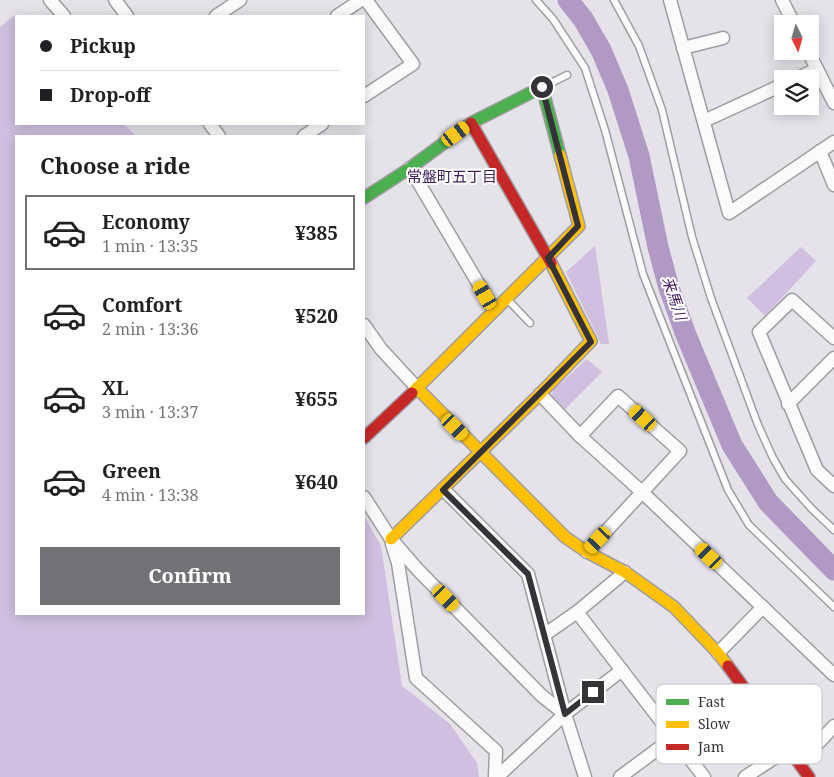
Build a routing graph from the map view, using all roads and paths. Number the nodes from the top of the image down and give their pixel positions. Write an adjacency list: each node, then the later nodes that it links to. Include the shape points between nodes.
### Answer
1 (114, 0): 11 (street)
2 (240, 0): 12 (street)
3 (362, 0): 13 (street)
4 (366, 0): 22 (street, via 413,64)
5 (536, 0): 55 (lane, via 553,19 585,68 643,274 728,490 750,525)
6 (614, 0): 50 (lane, via 639,46 662,110 692,237 758,425 785,479)
7 (670, 0): 16 (street)
8 (782, 0): 14 (street)
9 (51, 1): 10 (street)
10 (63, 15)
11 (126, 15)
12 (218, 15)
13 (339, 15)
14 (790, 15)
15 (723, 38): 16 (street)
16 (683, 48): 24 (street)
17 (812, 60): 18 (street)
18 (817, 69): 23 (street)
19 (567, 75): 20 (lane)
20 (542, 87): 25 (street); 33 (street, via 578,226)
21 (774, 89): 24 (street)
22 (365, 95)
23 (834, 103)
24 (704, 121): 29 (street, via 729,214)
25 (471, 123): 30 (street); 33 (street)
26 (320, 125): 27 (street)
27 (306, 135)
28 (834, 142): 29 (street)
29 (820, 151): 31 (street)
30 (410, 168): 32 (street); 35 (street)
31 (834, 185)
32 (365, 197)
33 (548, 258): 34 (street); 41 (street, via 591,342)
34 (506, 298): 35 (street); 36 (lane)
35 (494, 310): 40 (street)
36 (530, 323)
37 (365, 326): 40 (street)
38 (834, 338): 42 (street, via 792,300 759,332)
39 (834, 358): 42 (street)
40 (417, 388): 44 (street); 45 (street)
41 (540, 394): 43 (street); 45 (street)
42 (788, 404): 46 (street, via 817,470)
43 (580, 436): 48 (street); 48 (street, via 618,396 680,451)
44 (365, 437)
45 (480, 453): 47 (street); 52 (street, via 565,537)
46 (834, 486)
47 (443, 490): 51 (street); 57 (street, via 528,574)
48 (642, 492): 52 (street); 54 (street)
49 (365, 499): 51 (street)
50 (834, 530)
51 (391, 539): 62 (street, via 542,696); 70 (street, via 398,563 416,678 496,751)
52 (587, 552): 53 (street)
53 (625, 572): 56 (street); 58 (street, via 674,607)
54 (763, 607): 58 (street); 60 (street)
55 (834, 607)
56 (577, 612): 57 (street); 59 (street)
57 (544, 636): 62 (street)
58 (718, 653): 61 (street)
59 (622, 670): 62 (street); 63 (street)
60 (834, 676)
61 (741, 684)
62 (565, 714): 70 (street); 71 (street)
63 (656, 714)
64 (834, 726): 65 (street)
65 (822, 739)
66 (656, 750): 72 (street)
67 (694, 764): 73 (street)
68 (764, 764): 74 (street)
69 (801, 764): 75 (street)
70 (496, 777)
71 (585, 777)
72 (620, 777)
73 (704, 777)
74 (745, 777)
75 (809, 777)

